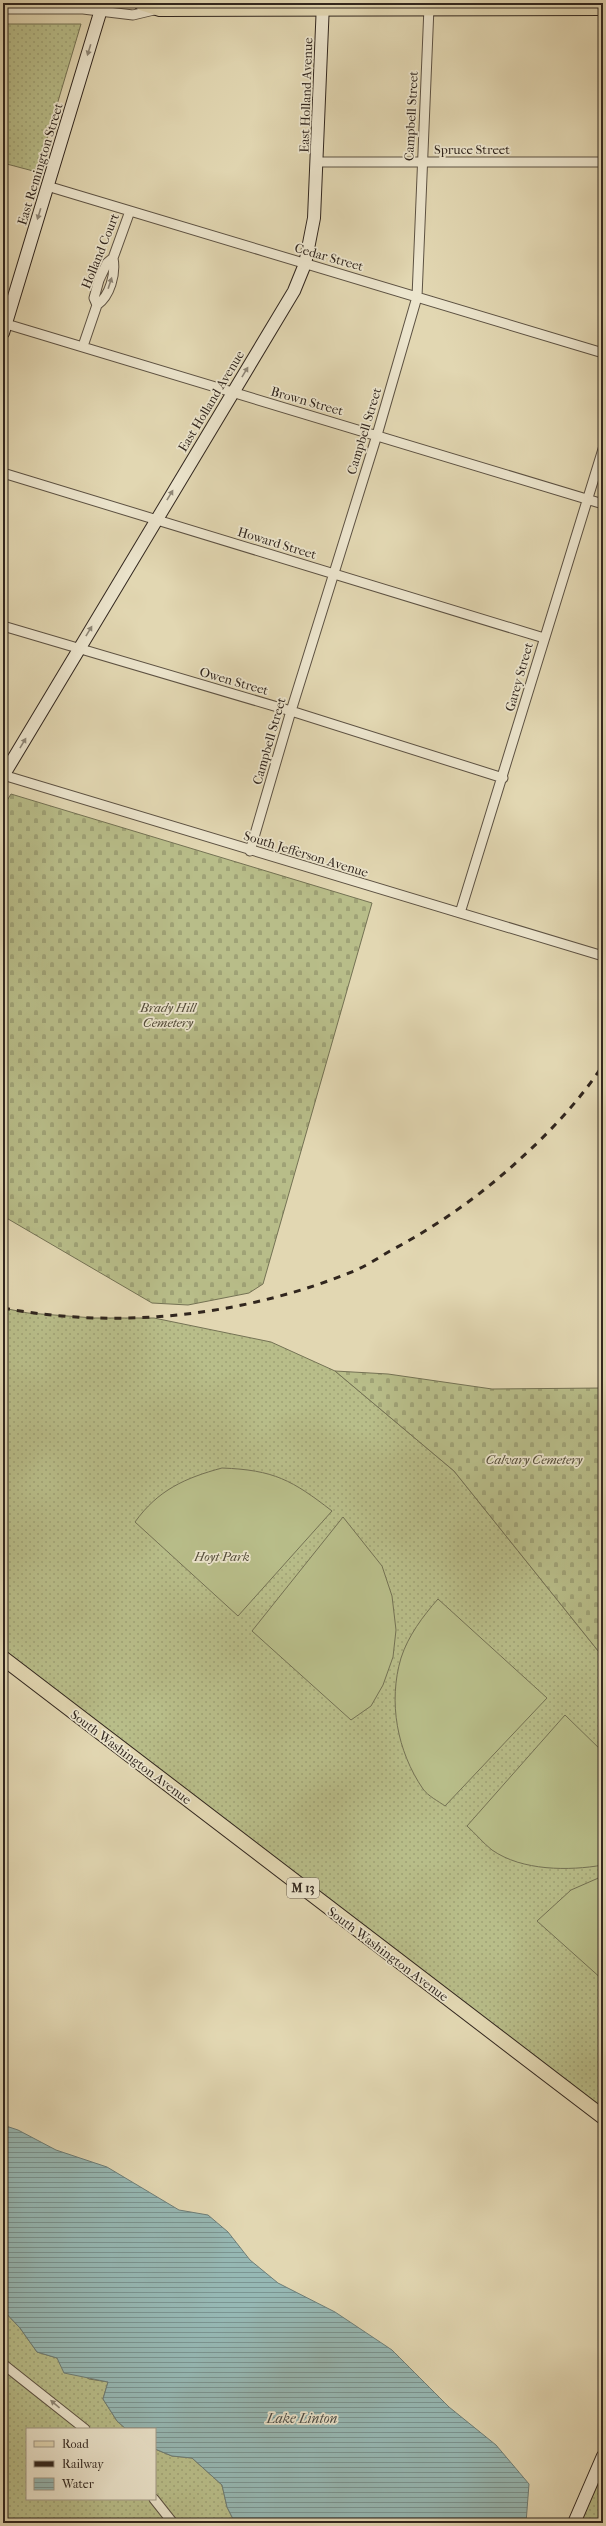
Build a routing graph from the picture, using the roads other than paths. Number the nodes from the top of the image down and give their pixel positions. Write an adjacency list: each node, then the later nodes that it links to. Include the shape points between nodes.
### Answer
1 (141, 3): 7 (main road)
2 (323, 5): 3 (main road); 7 (main road); 8 (main road, East Holland Avenue)
3 (429, 7): 5 (main road); 9 (street, Campbell Street)
4 (102, 8): 6 (street); 7 (street, via 133,15); 11 (main road, East Remington Street, one-way to 11)
5 (603, 8)
6 (3, 9)
7 (160, 9)
8 (318, 162): 9 (street, Spruce Street); 13 (main road, East Holland Avenue, via 314,218)
9 (422, 162): 10 (street, Spruce Street); 14 (street, Campbell Street)
10 (603, 162)
11 (47, 186): 12 (street, Cedar Street); 15 (main road, East Remington Street, one-way to 15)
12 (130, 211): 13 (street, Cedar Street); 16 (street, Holland Court, via 113,258 107,263 99,280 94,298 97,305)
13 (305, 264): 14 (street, Cedar Street); 18 (main road, East Holland Avenue, one-way to 13, via 294,291)
14 (417, 297): 17 (street, Cedar Street); 19 (street, Campbell Street)
15 (4, 327): 16 (street, Brown Street)
16 (83, 346): 18 (street, Brown Street)
17 (603, 353)
18 (232, 393): 19 (street, Brown Street); 24 (main road, East Holland Avenue, one-way to 18)
19 (377, 435): 22 (street, Brown Street); 25 (street, Campbell Street)
20 (603, 449): 22 (street, Garey Street)
21 (3, 473): 24 (street, Howard Street)
22 (587, 500): 23 (street, Brown Street); 27 (street, Garey Street)
23 (603, 504)
24 (155, 520): 25 (street, Howard Street); 28 (main road, East Holland Avenue, one-way to 24)
25 (333, 574): 27 (street, Howard Street); 29 (street, Campbell Street)
26 (3, 626): 28 (street, Owen Street)
27 (544, 638): 31 (street, Garey Street)
28 (79, 649): 29 (street, Owen Street); 30 (main road, East Holland Avenue, one-way to 28)
29 (291, 711): 31 (street, Owen Street); 32 (street, Campbell Street)
30 (3, 776): 32 (street, South Jefferson Avenue)
31 (503, 778): 33 (street, Garey Street)
32 (250, 851): 33 (street, South Jefferson Avenue)
33 (460, 913): 34 (street, South Jefferson Avenue)
34 (603, 956)
35 (3, 1658): 36 (main road, South Washington Avenue / M 13)
36 (603, 2117)
37 (3, 2364): 38 (street, one-way to 37)
38 (84, 2428)
39 (603, 2456): 42 (main road)
40 (155, 2500): 41 (street)
41 (173, 2523)
42 (574, 2523)

